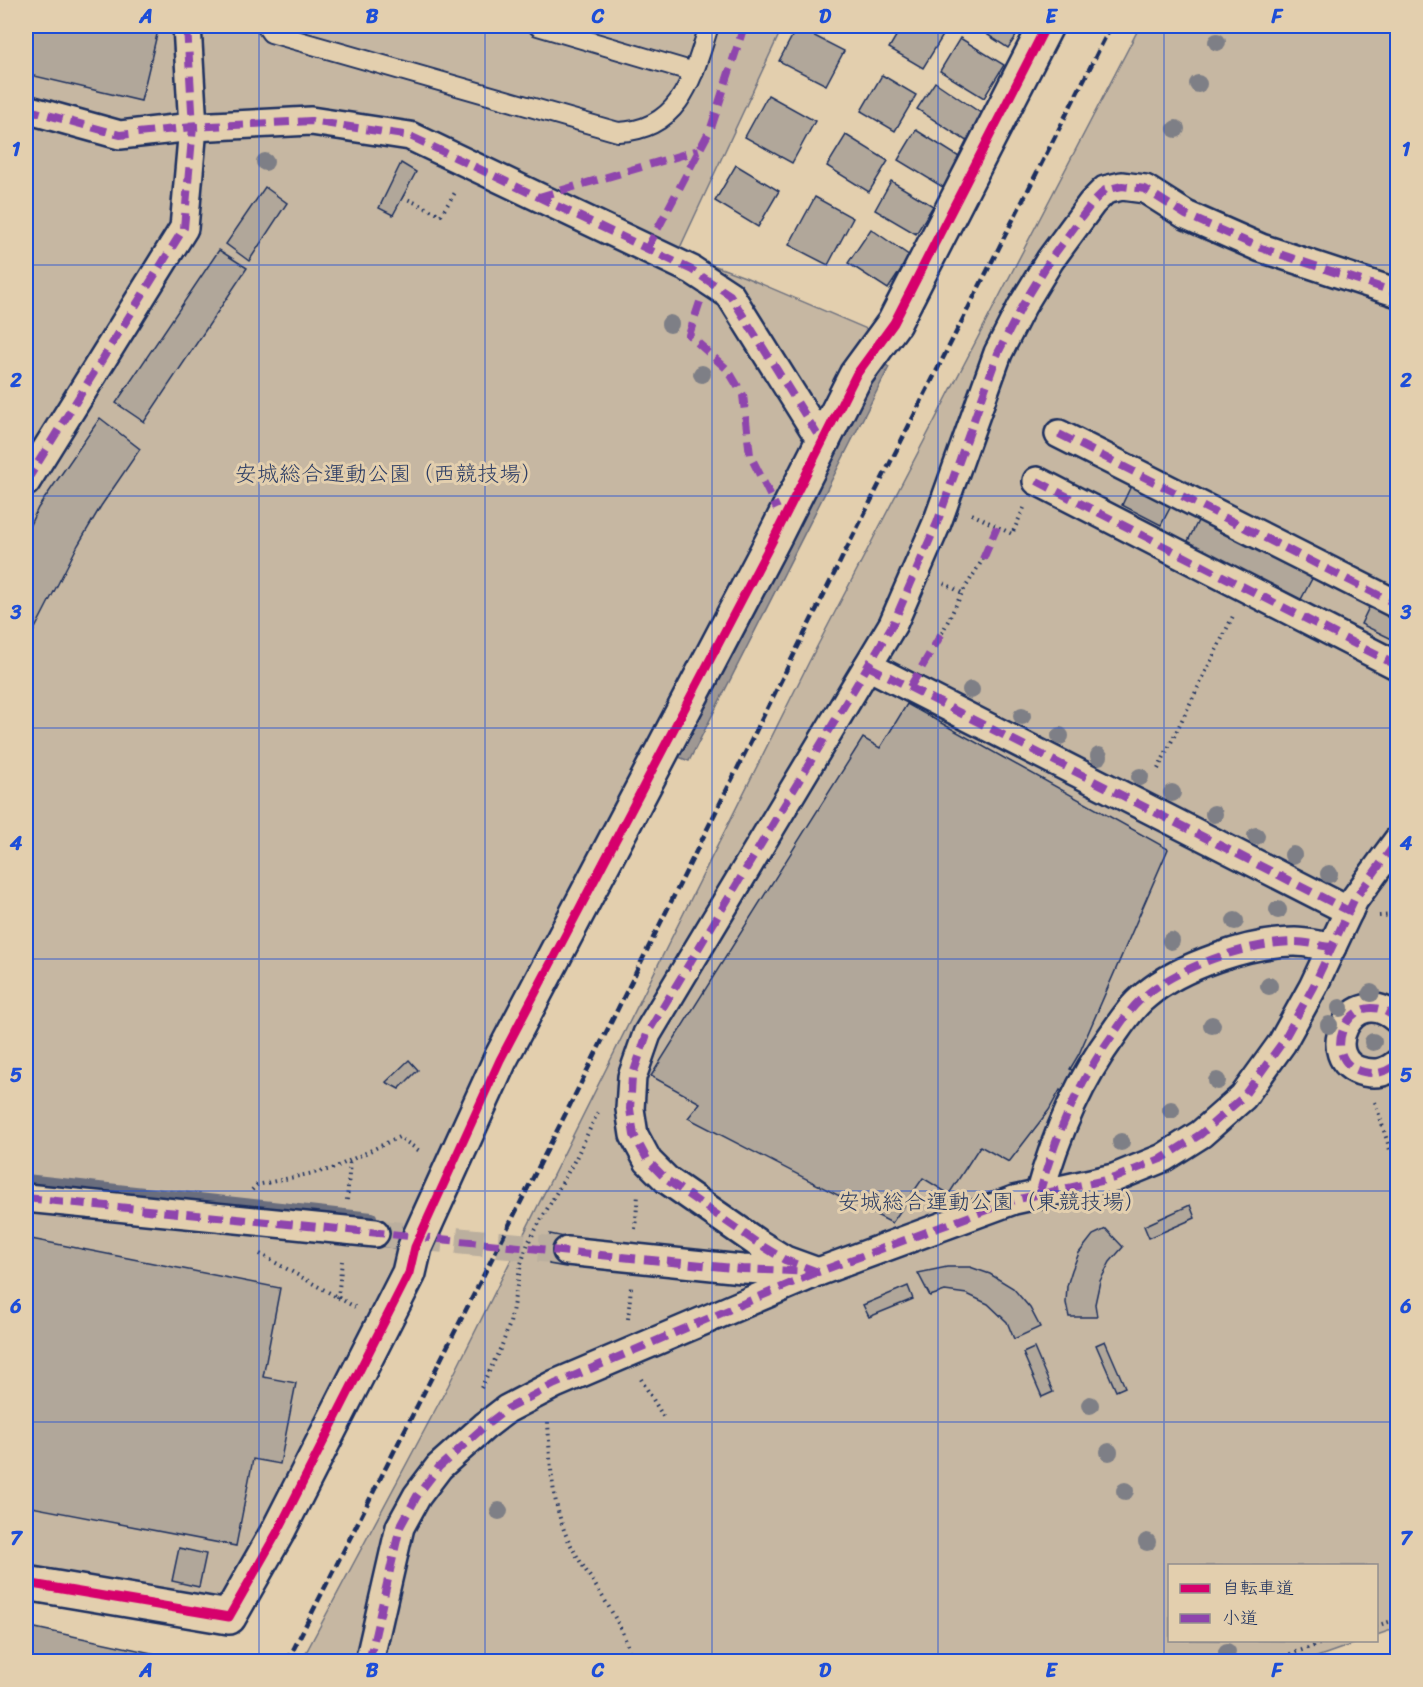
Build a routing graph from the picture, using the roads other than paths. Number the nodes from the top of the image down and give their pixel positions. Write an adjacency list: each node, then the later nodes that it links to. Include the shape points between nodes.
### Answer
1 (187, 26): 8 (street)
2 (266, 26): 6 (lane, via 271,33 618,132 634,132 664,117 677,105)
3 (538, 26): 6 (lane)
4 (709, 26): 6 (lane)
5 (1046, 26): 27 (street, via 894,323 856,375 500,1060 415,1246 409,1274 229,1617)
6 (694, 72)
7 (26, 109): 8 (street, via 120,135)
8 (193, 127): 10 (street, via 310,121 410,136 692,270 730,295); 13 (street, via 184,228)
9 (1398, 292): 15 (street, via 1261,248 1186,215 1145,189 1122,186 1105,190 1050,260 1003,343 937,523 893,624)
10 (817, 434)
11 (1059, 434): 14 (street)
12 (1037, 481): 16 (street)
13 (26, 482)
14 (1398, 605)
15 (868, 666): 18 (street); 26 (street, via 647,1034 632,1077 630,1109 634,1135 648,1161 667,1180 756,1242 785,1260)
16 (1398, 666)
17 (1398, 840): 18 (street)
18 (1349, 911): 19 (street)
19 (1332, 947): 22 (street, via 1282,1043 1243,1097 1201,1134 1163,1158 1114,1178); 22 (street, via 1296,942 1258,946 1197,964 1145,995 1125,1017 1079,1089 1059,1132)
20 (1398, 1020): 21 (street, via 1377,1008 1366,1009 1348,1019 1340,1037 1344,1058 1359,1071 1380,1074)
21 (1398, 1063)
22 (1039, 1195): 26 (street, via 1014,1200)
23 (26, 1198): 24 (street)
24 (375, 1233)
25 (567, 1251): 26 (street, via 742,1269)
26 (818, 1272): 28 (street, via 548,1388 507,1409 485,1426 439,1467 400,1527)
27 (26, 1583)
28 (369, 1662)

